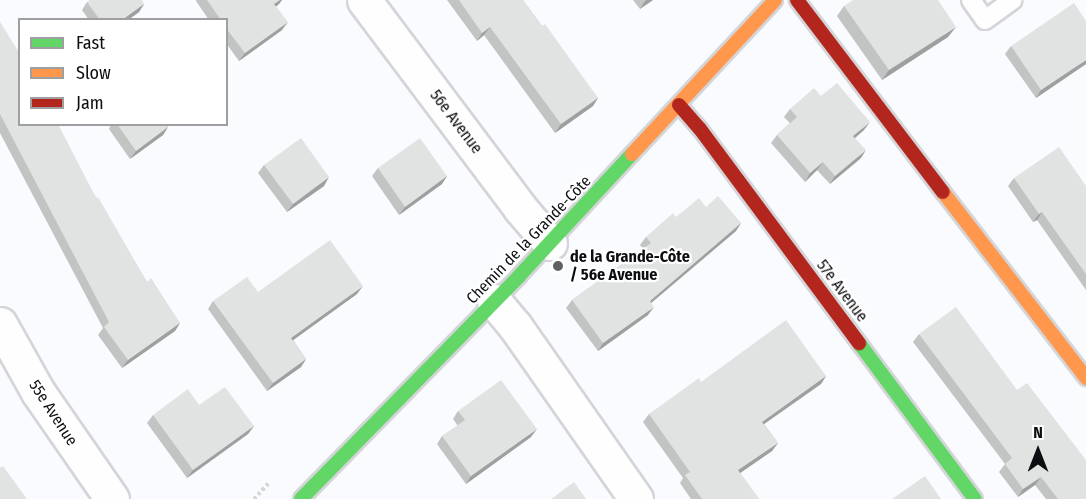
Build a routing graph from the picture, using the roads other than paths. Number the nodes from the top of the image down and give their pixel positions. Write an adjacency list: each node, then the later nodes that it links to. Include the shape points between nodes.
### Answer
1 (364, 0): 7 (street, 56e Avenue)
2 (775, 0): 6 (street, Chemin de la Grande-Côte)
3 (797, 0): 10 (street)
4 (971, 0): 5 (lane, via 985,20)
5 (1013, 0)
6 (679, 105): 7 (street, Chemin de la Grande-Côte); 14 (street, 57e Avenue)
7 (550, 243): 8 (street, Chemin de la Grande-Côte)
8 (494, 301): 12 (street, Chemin de la Grande-Côte); 13 (street)
9 (0, 324): 11 (street, 55e Avenue, via 38,392)
10 (1086, 378)
11 (112, 499)
12 (301, 499)
13 (636, 499)
14 (975, 499)

